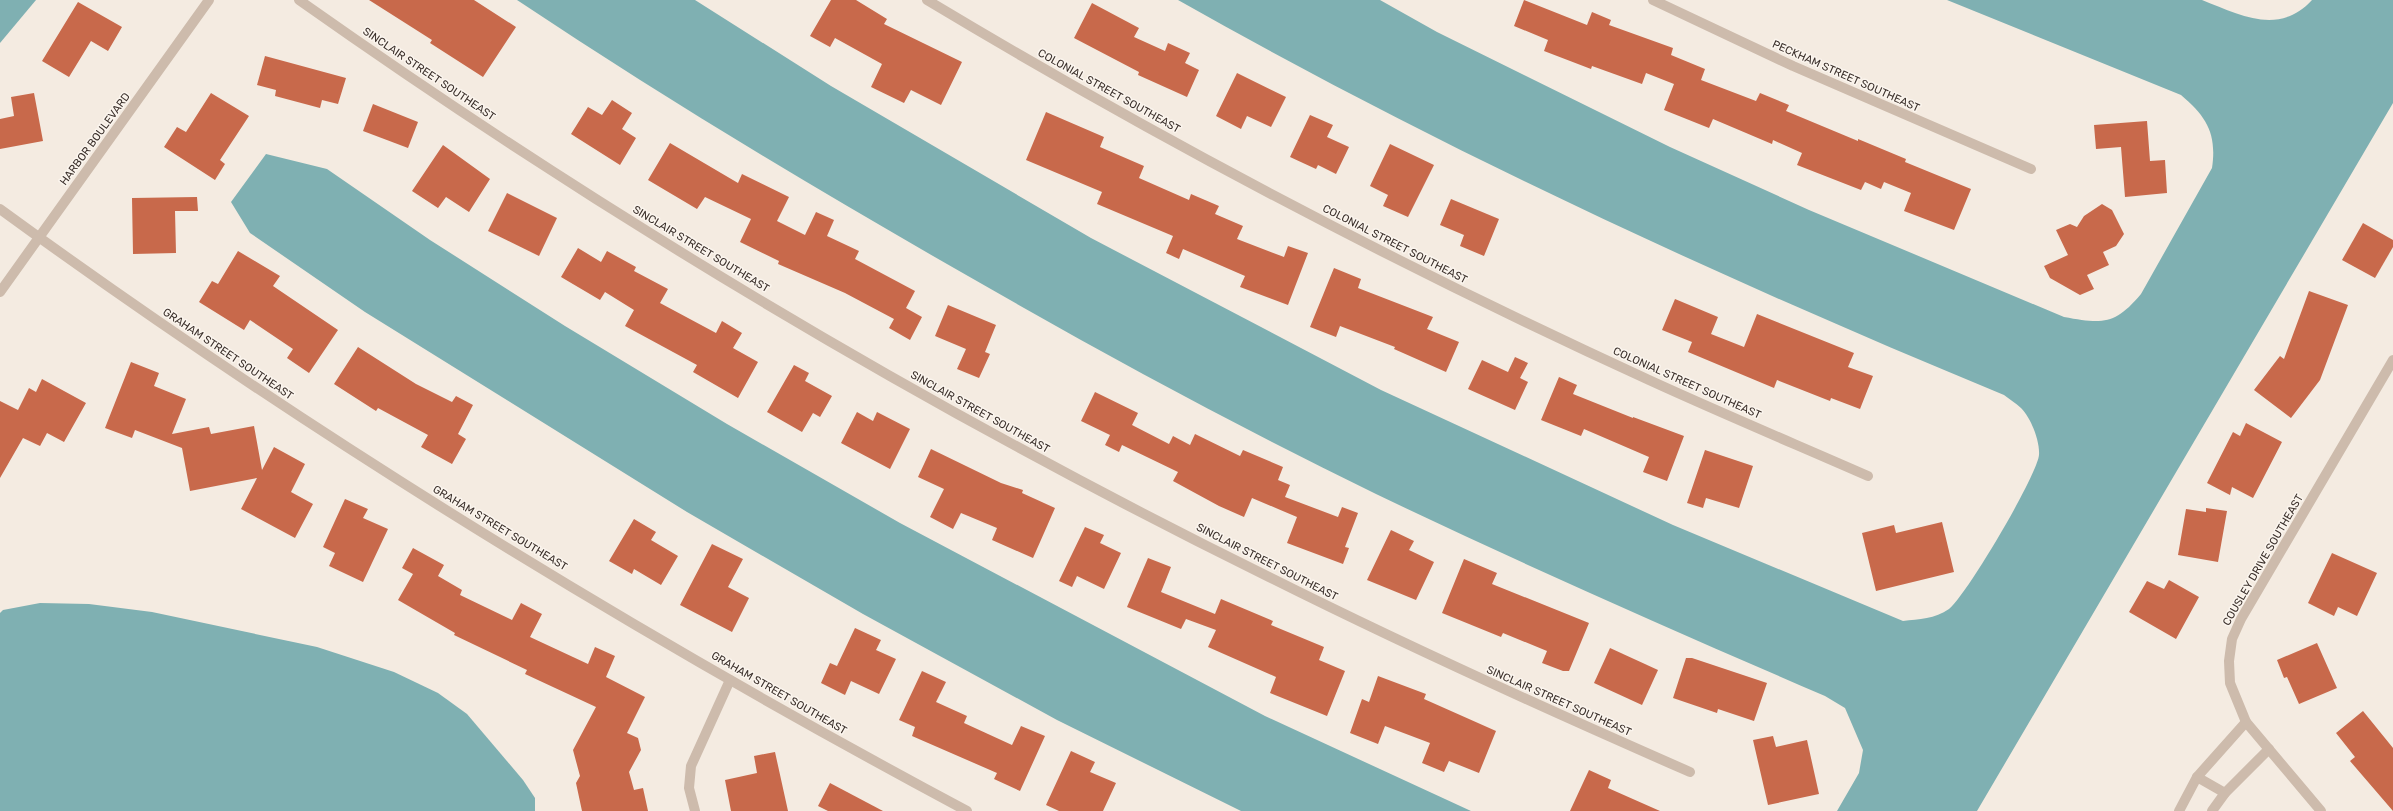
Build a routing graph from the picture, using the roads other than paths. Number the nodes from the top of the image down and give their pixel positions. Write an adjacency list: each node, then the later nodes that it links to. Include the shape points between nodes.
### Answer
1 (209, 0): 7 (street, HARBOR BOULEVARD)
2 (299, 0): 14 (street, SINCLAIR STREET SOUTHEAST, via 465,113 683,253 995,434 1154,519 1379,631)
3 (928, 0): 10 (street, COLONIAL STREET SOUTHEAST, via 1195,154 1421,271 1644,378)
4 (1653, 0): 5 (street, PECKHAM STREET SOUTHEAST, via 1828,82)
5 (2031, 169)
6 (0, 209): 7 (street, GRAHAM STREET SOUTHEAST)
7 (39, 238): 8 (street, HARBOR BOULEVARD); 11 (street, GRAHAM STREET SOUTHEAST, via 249,383 385,472 503,546)
8 (0, 292)
9 (2392, 365): 12 (street, COUSLEY DRIVE SOUTHEAST, via 2241,619 2232,639 2230,683)
10 (1868, 476)
11 (730, 680): 17 (street, via 691,766 689,788); 18 (street, GRAHAM STREET SOUTHEAST)
12 (2246, 722): 13 (street, COUSLEY DRIVE SOUTHEAST); 15 (street)
13 (2269, 749): 16 (street); 21 (street, COUSLEY DRIVE SOUTHEAST)
14 (1690, 772)
15 (2197, 777): 16 (street); 19 (street)
16 (2225, 793): 20 (street)
17 (695, 811)
18 (966, 811)
19 (2179, 811)
20 (2212, 811)
21 (2321, 811)

